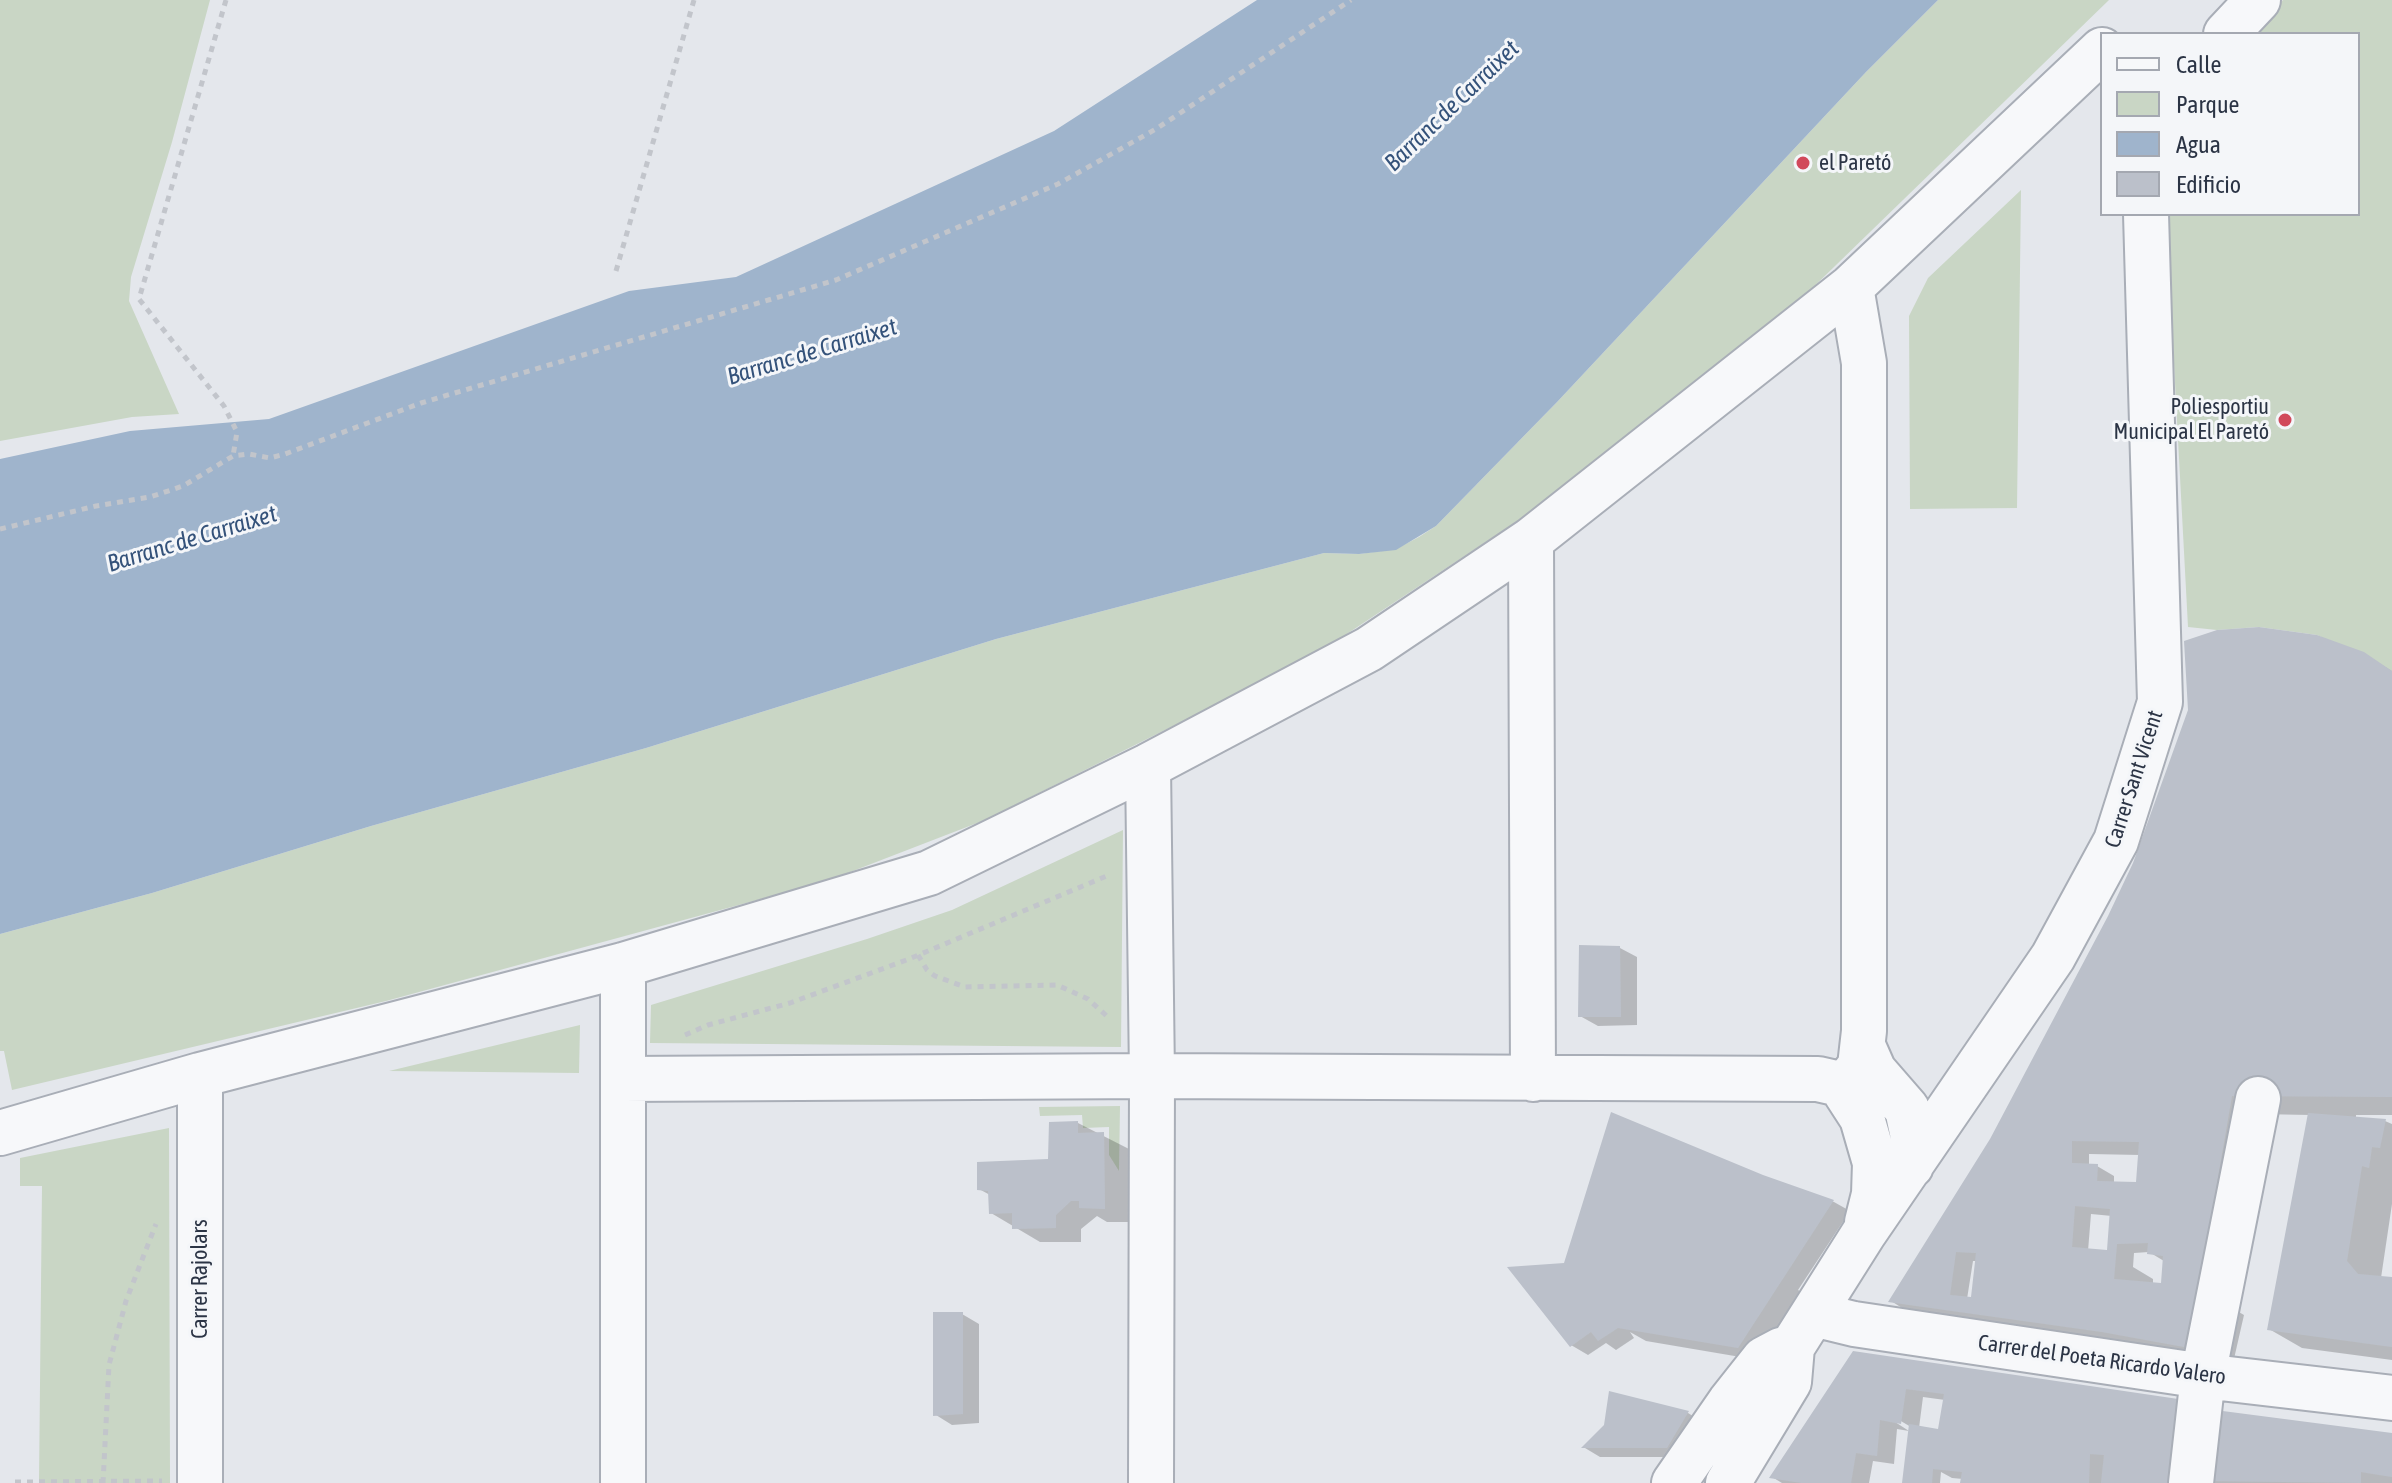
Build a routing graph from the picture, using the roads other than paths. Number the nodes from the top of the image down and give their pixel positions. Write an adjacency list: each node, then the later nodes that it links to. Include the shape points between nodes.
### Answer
1 (2258, 0): 2 (street)
2 (2228, 32)
3 (2100, 52): 5 (street)
4 (2146, 216): 17 (street, Carrer Sant Vicent, via 2160,702 2116,841 2053,957)
5 (1851, 287): 6 (street); 9 (street, via 1864,363)
6 (1531, 540): 7 (street, via 1369,649); 13 (street)
7 (1148, 766): 8 (street, via 929,873); 11 (street)
8 (623, 965): 10 (street); 12 (street)
9 (1863, 1046): 14 (street, via 1860,1066); 17 (street, via 1874,1071 1907,1109 1913,1137)
10 (200, 1075): 16 (street); 22 (street, Carrer Rajolars)
11 (1152, 1076): 12 (street); 13 (street); 24 (street)
12 (623, 1079): 23 (street)
13 (1533, 1079): 14 (street, via 1818,1079)
14 (1840, 1084): 18 (street, via 1862,1118 1875,1163)
15 (2258, 1099): 20 (street)
16 (0, 1133)
17 (1911, 1166): 18 (street, Carrer Sant Vicent)
18 (1864, 1233): 19 (street, Carrer Sant Vicent)
19 (1802, 1331): 20 (street, Carrer del Poeta Ricardo Valero, via 1877,1327); 25 (street, Carrer Sant Vicent, via 1764,1359); 26 (street, Carrer Sant Vicent, via 1789,1382)
20 (2203, 1376): 21 (street, Carrer del Poeta Ricardo Valero); 27 (street)
21 (2392, 1398)
22 (182, 1482)
23 (623, 1483)
24 (1151, 1483)
25 (1674, 1483)
26 (1728, 1483)
27 (2191, 1483)

